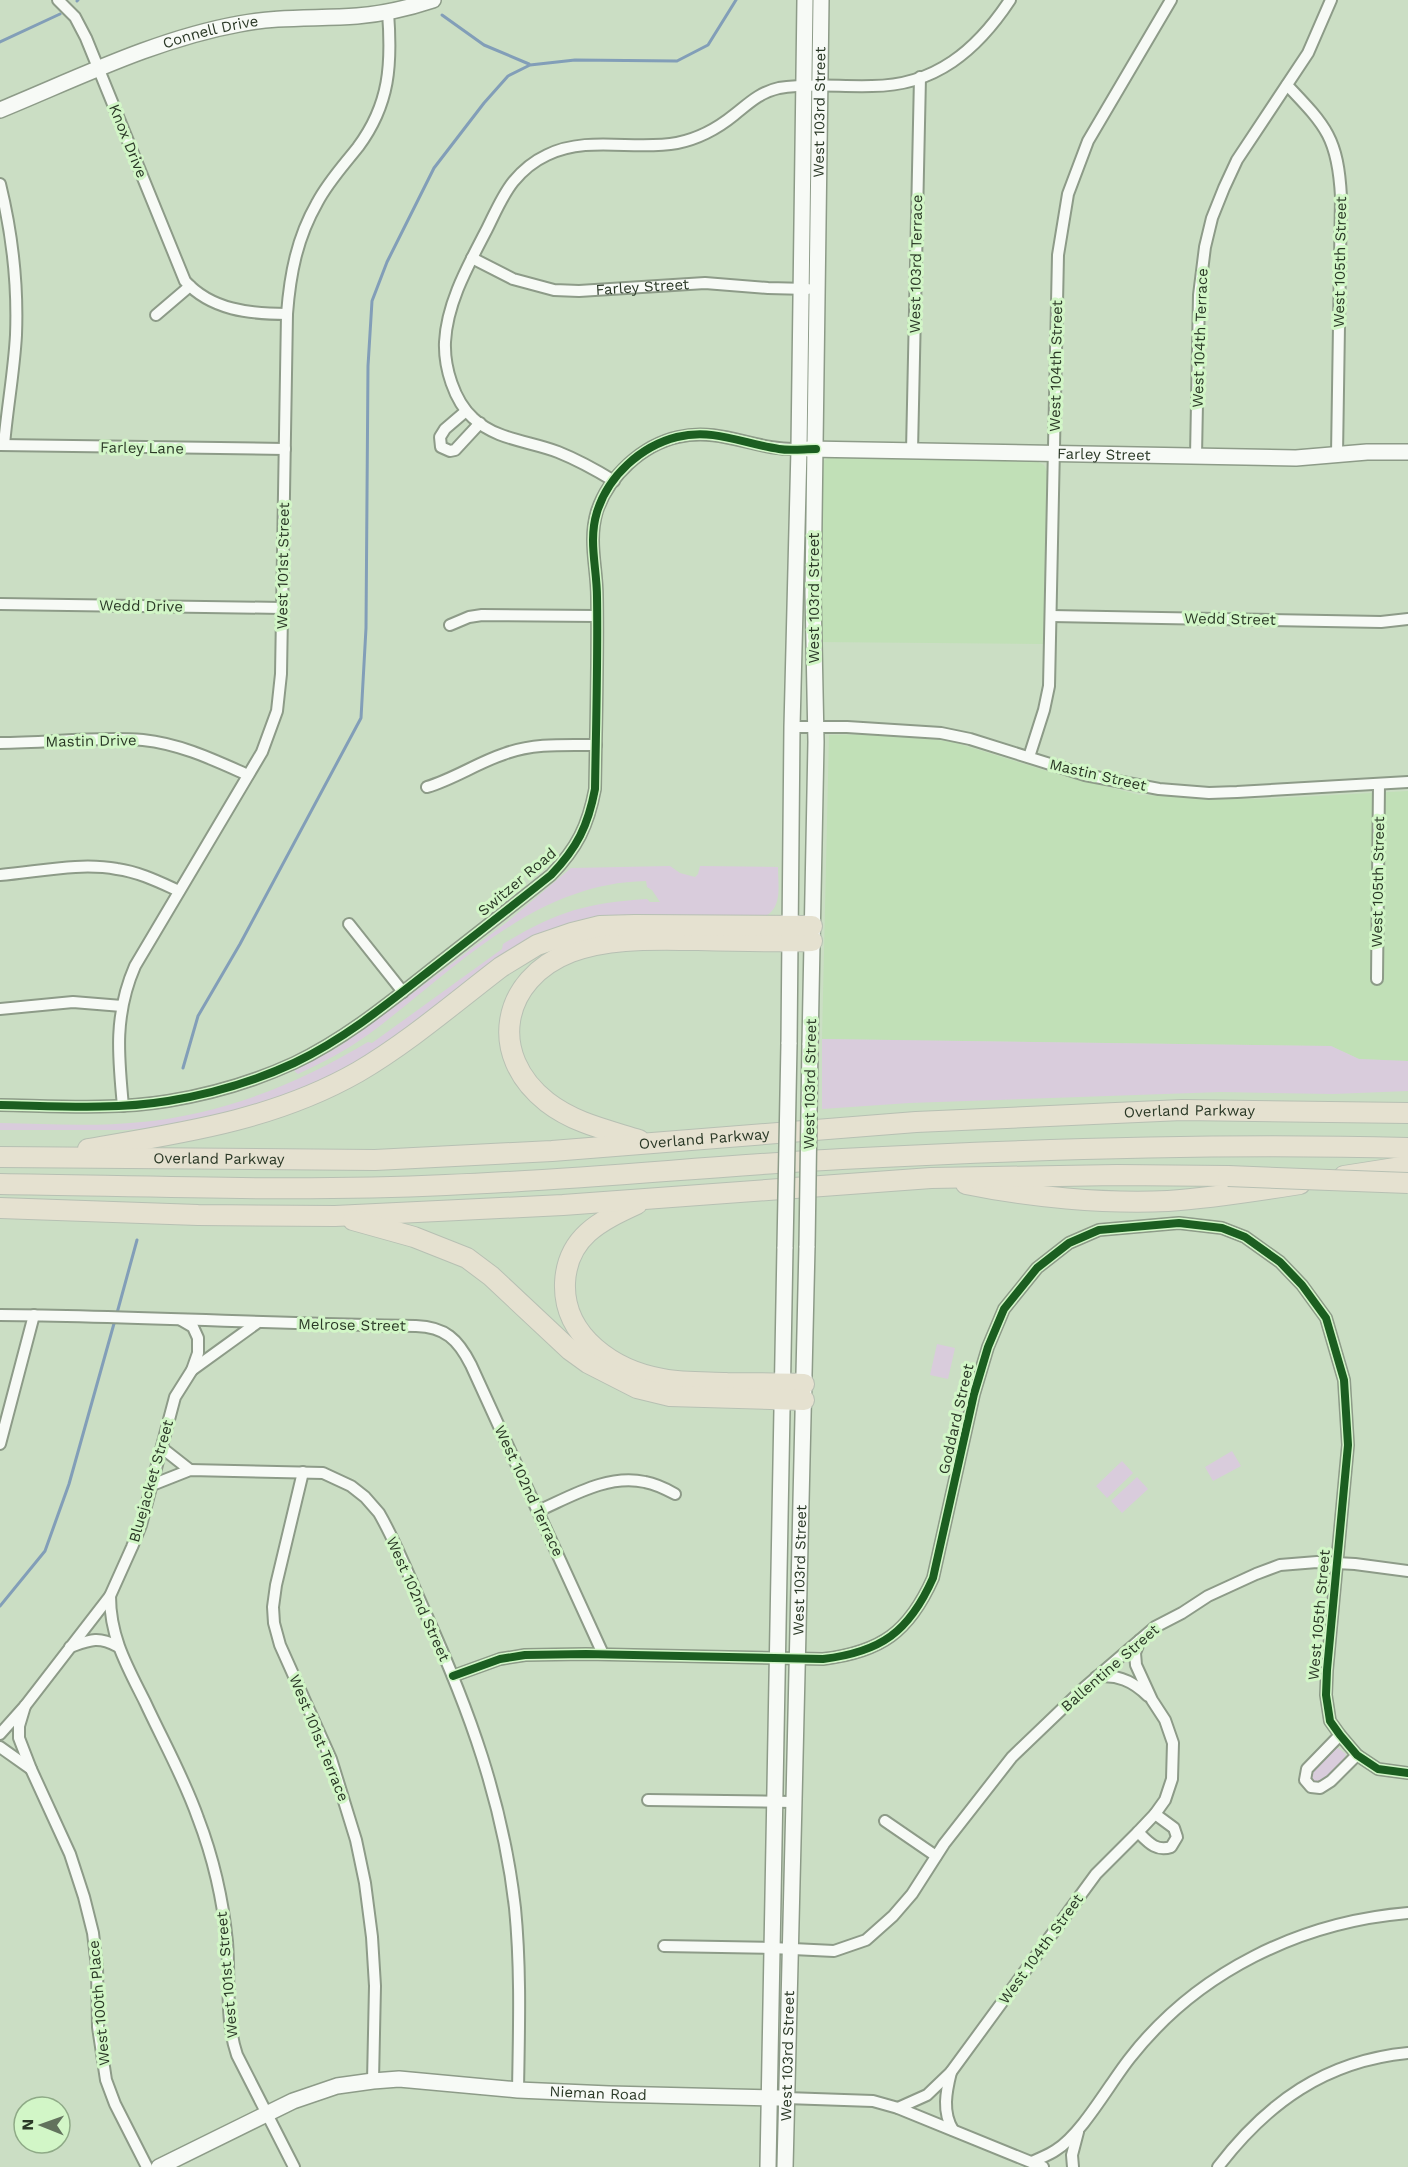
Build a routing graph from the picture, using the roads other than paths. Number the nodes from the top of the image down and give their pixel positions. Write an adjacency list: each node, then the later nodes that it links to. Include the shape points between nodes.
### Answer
1 (58, 0): 9 (street, Knox Drive, via 75,17)
2 (433, 0): 8 (main road, Connell Drive)
3 (805, 0): 12 (main road, West 103rd Street)
4 (821, 0): 13 (main road, West 103rd Street)
5 (1010, 0): 10 (street, via 973,47 941,69)
6 (1171, 0): 30 (street, West 104th Street, via 1088,141 1068,194 1058,255)
7 (1331, 0): 11 (street, West 104th Terrace, via 1308,53)
8 (388, 12): 9 (main road, Connell Drive, via 239,24 163,44); 20 (street, West 101st Street, via 390,68 382,102 366,136 332,179 306,225 295,254)
9 (99, 70): 14 (main road, Connell Drive); 17 (street, Knox Drive)
10 (920, 77): 13 (street, via 896,84); 28 (street, West 103rd Terrace)
11 (1287, 85): 31 (street, West 105th Street, via 1326,131 1340,168); 32 (street, West 104th Terrace, via 1237,160 1212,218 1199,295)
12 (804, 87): 13 (street); 16 (street, via 765,93 715,128 684,141 584,145 545,156 512,183); 18 (main road, West 103rd Street)
13 (820, 87): 19 (main road, West 103rd Street)
14 (0, 110)
15 (0, 184): 24 (street, via 11,240 16,302 14,358)
16 (472, 258): 18 (street, Farley Street, via 513,279 554,290 705,283); 22 (street, via 457,292 445,339 449,375)
17 (190, 286): 20 (street, via 232,309); 21 (street)
18 (801, 289): 19 (street, Farley Street); 26 (main road, West 103rd Street)
19 (818, 289): 27 (main road, West 103rd Street)
20 (287, 314): 25 (street, West 101st Street)
21 (156, 315)
22 (465, 411): 23 (street); 23 (street, via 445,429 440,437 441,447 455,450)
23 (480, 423): 33 (street, via 510,438 558,452)
24 (2, 445): 25 (street, Farley Lane)
25 (285, 449): 35 (street, West 101st Street)
26 (799, 449): 27 (main road, Farley Street); 33 (street, Switzer Road, via 782,450 715,434 693,434 640,454); 40 (main road, West 103rd Street)
27 (816, 449): 28 (main road, Farley Street); 41 (main road, West 103rd Street, via 813,593)
28 (912, 451): 30 (main road, Farley Street)
29 (1408, 452): 31 (main road, Farley Street)
30 (1054, 454): 32 (main road, Farley Street); 37 (street, West 104th Street)
31 (1337, 455): 32 (main road, Farley Street)
32 (1196, 456)
33 (614, 481): 36 (street, Switzer Road, via 603,497 593,531)
34 (0, 604): 35 (street, Wedd Drive)
35 (282, 608): 45 (street, West 101st Street, via 277,711 262,752)
36 (597, 616): 39 (street, via 482,615); 43 (street, Switzer Road)
37 (1051, 616): 38 (street, Wedd Street, via 1381,622); 44 (street, West 104th Street, via 1049,686)
38 (1408, 619)
39 (450, 625)
40 (792, 727): 41 (street, Mastin Street); 52 (main road, West 103rd Street)
41 (816, 728): 44 (street, Mastin Street, via 941,733); 53 (main road, West 103rd Street)
42 (0, 743): 45 (street, Mastin Drive, via 144,740 193,752)
43 (596, 745): 48 (street, via 532,747 507,753); 55 (street, Switzer Road, via 591,811 567,858 551,875)
44 (1029, 757): 47 (street, Mastin Street, via 1088,776 1166,790 1209,793)
45 (248, 775): 50 (street, West 101st Street)
46 (1408, 782): 47 (street, Mastin Street)
47 (1379, 784): 54 (street, West 105th Street)
48 (427, 787)
49 (0, 875): 50 (street, via 106,867 143,876)
50 (179, 891): 56 (street, West 101st Street, via 135,966)
51 (349, 924): 55 (street)
52 (791, 934): 53 (highway); 61 (highway, via 640,939 596,946 572,951 529,979 517,997 509,1040 515,1065 528,1084 547,1102 581,1122); 64 (highway, via 618,925 564,935 537,945 501,967 365,1067 281,1108 199,1130); 78 (main road, West 103rd Street, bridge)
53 (812, 934): 79 (main road, West 103rd Street, bridge)
54 (1377, 979)
55 (403, 992): 59 (street, Switzer Road, via 339,1038 262,1076 201,1095)
56 (122, 1006): 57 (street, via 73,1002); 59 (street, West 101st Street, via 118,1035)
57 (0, 1009)
58 (0, 1105): 59 (street, Switzer Road)
59 (123, 1106)
60 (1408, 1113): 61 (highway, Overland Parkway, via 1182,1110 916,1122)
61 (650, 1143): 64 (highway, Overland Parkway, via 375,1160)
62 (1408, 1149): 68 (highway, Overland Parkway, via 1115,1148 842,1159 523,1182 363,1188)
63 (0, 1157): 64 (highway, Overland Parkway)
64 (41, 1158)
65 (1408, 1167): 66 (highway, via 1230,1195 1165,1201 1006,1192)
66 (931, 1178): 67 (highway, bridge, via 1117,1174); 69 (highway)
67 (1408, 1183)
68 (0, 1184)
69 (650, 1198): 71 (highway); 78 (highway, via 603,1220 576,1246 565,1292 577,1328 610,1359 650,1377)
70 (0, 1208): 71 (highway)
71 (335, 1216): 78 (highway, via 414,1236 467,1258 570,1350 637,1388 670,1396)
72 (0, 1315): 73 (street)
73 (34, 1315): 74 (street, Melrose Street); 80 (street)
74 (178, 1318): 75 (street, Melrose Street); 77 (street, Bluejacket Street, via 193,1327 198,1338)
75 (257, 1323): 76 (street, Melrose Street, via 432,1326); 77 (street, Bluejacket Street)
76 (446, 1333): 87 (street, West 102nd Terrace, via 471,1365)
77 (192, 1370): 81 (street, Bluejacket Street, via 175,1397)
78 (783, 1391): 79 (highway); 95 (main road, West 103rd Street)
79 (804, 1392): 96 (main road, West 103rd Street)
80 (0, 1444)
81 (162, 1448): 82 (street); 84 (street, Bluejacket Street)
82 (190, 1470): 83 (street, West 102nd Street); 84 (street)
83 (303, 1472): 97 (street, West 102nd Street, via 323,1473 343,1481 372,1505 384,1522); 120 (street, West 101st Terrace, via 276,1585 274,1623 331,1759 356,1840 372,1937)
84 (152, 1485): 90 (street, Bluejacket Street, via 132,1547)
85 (1345, 1485): 88 (street, West 105th Street); 96 (street, Goddard Street, via 1348,1445 1344,1380 1326,1318 1302,1285 1271,1256 1222,1228 1179,1223 1099,1230 1069,1243 1037,1268 1004,1309 981,1369 933,1578 924,1599 898,1630 867,1651 823,1659)
86 (675, 1494): 87 (street, via 645,1481 611,1482)
87 (538, 1511): 94 (street, West 102nd Terrace)
88 (1338, 1563): 89 (street, Ballentine Street); 91 (street, Ballentine Street, via 1280,1565 1256,1574 1208,1596); 102 (street, West 105th Street, via 1326,1695 1330,1721)
89 (1408, 1571)
90 (110, 1596): 92 (street, West 101st Street); 93 (street, Bluejacket Street)
91 (1141, 1637): 98 (street, Ballentine Street); 99 (street, West 104th Street, via 1135,1653 1136,1665)
92 (117, 1646): 93 (street, via 101,1639); 125 (street, West 101st Street, via 183,1781 201,1827 220,1897 226,1939 231,2039)
93 (70, 1647): 100 (street, Bluejacket Street)
94 (603, 1654): 95 (street, Goddard Street); 97 (street, Goddard Street, via 525,1654)
95 (779, 1658): 96 (street, Goddard Street); 108 (main road, West 103rd Street)
96 (799, 1658): 109 (main road, West 103rd Street)
97 (453, 1676): 121 (street, West 102nd Street, via 478,1737 511,1877 518,1947)
98 (1096, 1677): 99 (street, via 1123,1678); 113 (street, Ballentine Street, via 1012,1757)
99 (1152, 1700): 110 (street, West 104th Street, via 1173,1743 1172,1779)
100 (25, 1706): 101 (street, Bluejacket Street); 105 (street, West 100th Place, via 19,1738)
101 (0, 1734)
102 (1340, 1735): 104 (street, West 105th Street); 104 (street, via 1307,1769 1305,1780 1311,1787 1320,1788)
103 (0, 1747): 105 (street, West 100th Place)
104 (1357, 1755): 106 (street, West 105th Street, via 1378,1769)
105 (31, 1769): 129 (street, West 100th Place, via 70,1854 84,1896 97,1966 98,2027 106,2080)
106 (1408, 1773)
107 (648, 1800): 108 (street)
108 (776, 1802): 109 (street); 116 (main road, West 103rd Street)
109 (793, 1802): 117 (main road, West 103rd Street)
110 (1155, 1814): 112 (street, West 104th Street); 112 (street, via 1174,1828 1177,1837 1171,1847 1156,1848)
111 (885, 1821): 113 (street)
112 (1138, 1832): 119 (street, West 104th Street, via 1095,1874)
113 (936, 1856): 117 (street, Ballentine Street, via 912,1894 866,1940 834,1951)
114 (1408, 1913): 126 (street, via 1313,1931 1225,1973 1149,2035)
115 (664, 1946): 116 (street, Ballentine Street)
116 (772, 1947): 117 (street, Ballentine Street); 122 (main road, West 103rd Street)
117 (789, 1949): 123 (main road, West 103rd Street)
118 (1408, 2053): 136 (street, via 1342,2068 1290,2094 1244,2134)
119 (951, 2072): 124 (street, West 104th Street, via 927,2095); 127 (street, West 104th Street, via 946,2103)
120 (373, 2081): 121 (main road, Nieman Road, via 399,2079); 125 (main road, Nieman Road, via 316,2092)
121 (518, 2090): 122 (main road, Nieman Road)
122 (769, 2098): 123 (main road, Nieman Road); 132 (main road, West 103rd Street)
123 (786, 2098): 124 (street, Nieman Road, via 854,2099); 133 (main road, West 103rd Street)
124 (898, 2108): 127 (street, Nieman Road)
125 (267, 2114): 130 (main road, Nieman Road); 131 (street, West 101st Street)
126 (1079, 2129): 128 (street, via 1058,2150); 135 (street)
127 (952, 2130): 128 (street, Nieman Road)
128 (1032, 2162): 134 (street, Nieman Road)
129 (147, 2167)
130 (159, 2167)
131 (294, 2167)
132 (768, 2167)
133 (784, 2167)
134 (1043, 2167)
135 (1073, 2167)
136 (1218, 2167)

